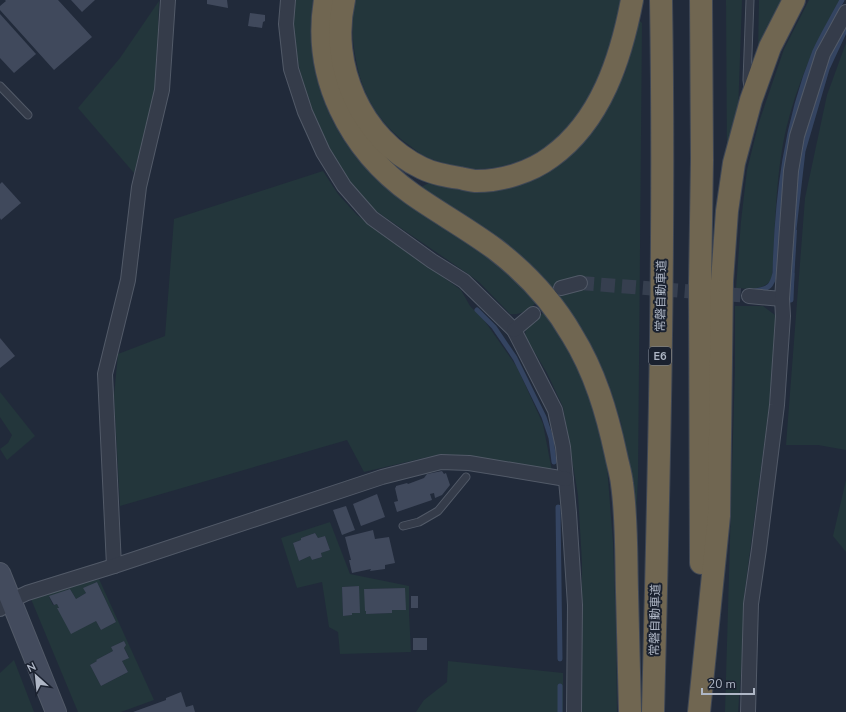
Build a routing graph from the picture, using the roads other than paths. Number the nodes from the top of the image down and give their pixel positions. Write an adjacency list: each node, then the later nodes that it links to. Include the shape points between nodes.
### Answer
1 (168, 0): 23 (street, via 162,90 139,187 128,280 105,374)
2 (288, 0): 19 (street, via 286,24 291,69 305,112 323,152 344,186 372,218 432,262 464,281)
3 (325, 0): 28 (highway, via 322,32 327,72 344,117 364,149 377,164 411,193 495,249 517,268 554,308 590,368 606,414 622,482 626,526)
4 (344, 0): 5 (highway, via 340,38 342,57 352,93 369,124 405,159 438,174 476,181 498,179 534,167 551,158 577,132 591,115 614,70)
5 (632, 0)
6 (661, 0): 29 (highway, 常磐自動車道 / E6, via 661,273)
7 (701, 0): 30 (highway, via 702,531)
8 (750, 0): 12 (lane, via 747,80)
9 (794, 0): 12 (highway, via 770,47)
10 (846, 12): 17 (street, via 823,54 797,136 791,171)
11 (0, 86): 13 (lane)
12 (750, 100): 30 (highway, via 734,163 727,211 722,281 719,516)
13 (28, 115)
14 (580, 283): 15 (street)
15 (561, 288)
16 (749, 296): 17 (street)
17 (782, 299): 31 (street, via 777,405 751,604)
18 (533, 314): 19 (street)
19 (514, 330): 21 (street, via 555,410 564,447)
20 (466, 477): 22 (lane, via 438,511 419,522)
21 (566, 478): 23 (street, via 469,463 441,462 382,477); 27 (street, via 575,605)
22 (403, 526)
23 (114, 566): 25 (street, via 27,593)
24 (0, 573): 25 (main road)
25 (6, 604): 26 (main road)
26 (56, 712)
27 (574, 712)
28 (630, 712)
29 (653, 712)
30 (698, 712)
31 (748, 712)

